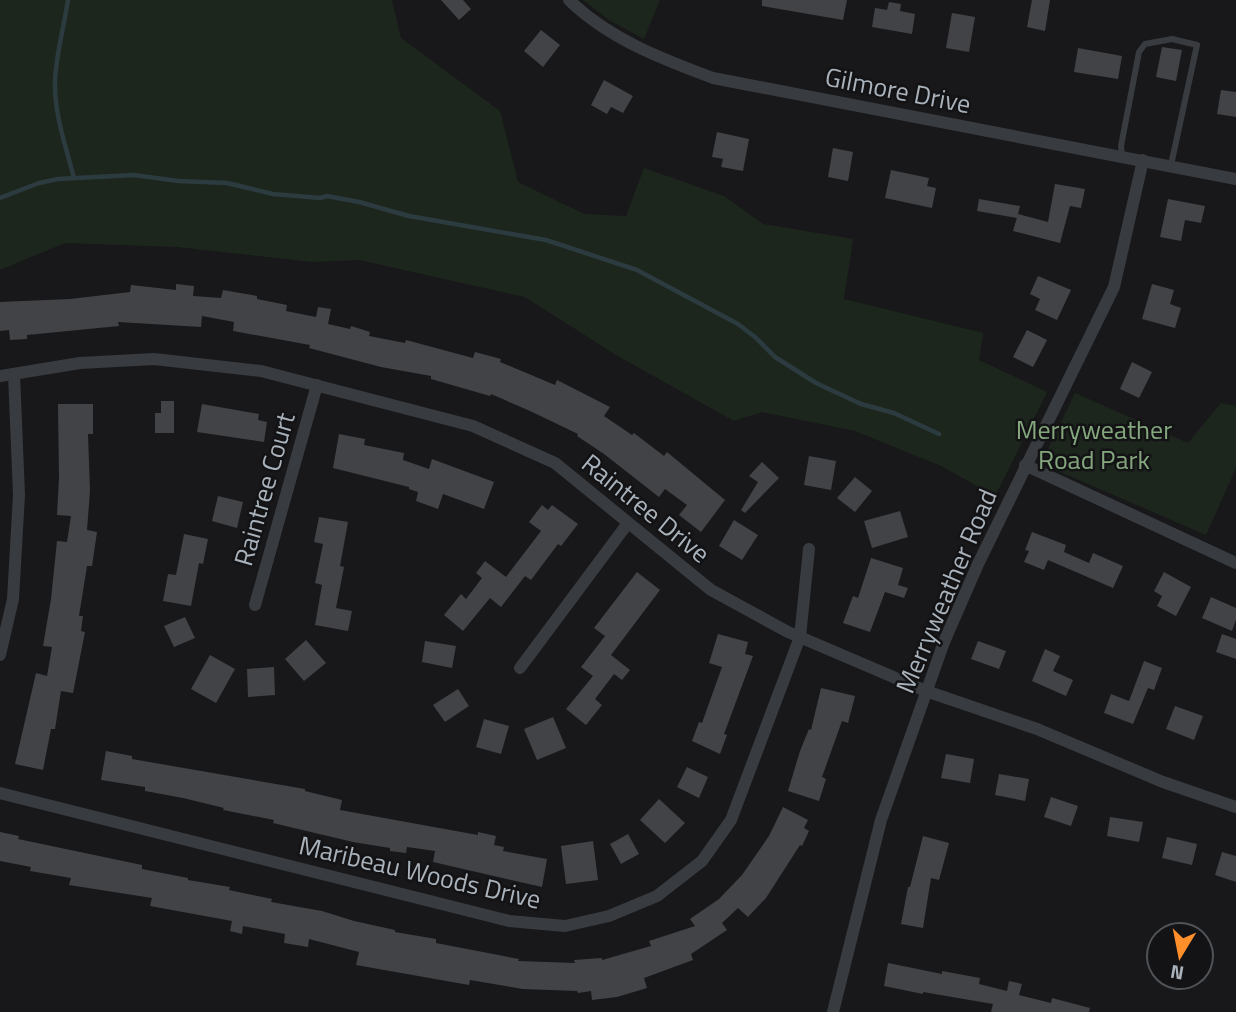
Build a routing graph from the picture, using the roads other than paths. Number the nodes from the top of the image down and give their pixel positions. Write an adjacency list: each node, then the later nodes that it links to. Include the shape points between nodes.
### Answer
1 (569, 0): 2 (street, Gilmore Drive, via 614,35 713,78)
2 (1122, 156): 3 (street, Gilmore Drive); 4 (lane, via 1139,52 1145,44 1172,39 1196,45)
3 (1143, 160): 4 (street, Gilmore Drive); 9 (street, Merryweather Road, via 1114,287)
4 (1171, 165): 5 (street, Gilmore Drive)
5 (1236, 179)
6 (14, 374): 7 (street, Raintree Drive); 8 (street, Raintree Drive, via 80,363 153,359 261,371); 15 (street, via 19,495 13,599)
7 (0, 376)
8 (317, 385): 10 (street, Raintree Drive, via 473,426 555,463); 13 (street, Raintree Court)
9 (1025, 466): 12 (street); 17 (street, Merryweather Road, via 958,608)
10 (628, 523): 14 (street, Raintree Drive, via 711,590); 16 (street)
11 (809, 549): 14 (street, Maribeau Woods Drive)
12 (1236, 563)
13 (256, 604)
14 (800, 637): 17 (street, Raintree Drive); 18 (street, Maribeau Woods Drive, via 731,820 702,861 657,896 610,916 565,926 509,921)
15 (0, 655)
16 (520, 667)
17 (926, 691): 19 (street, Raintree Drive); 20 (street, Merryweather Road, via 881,820)
18 (0, 793)
19 (1236, 807)
20 (837, 1011)

